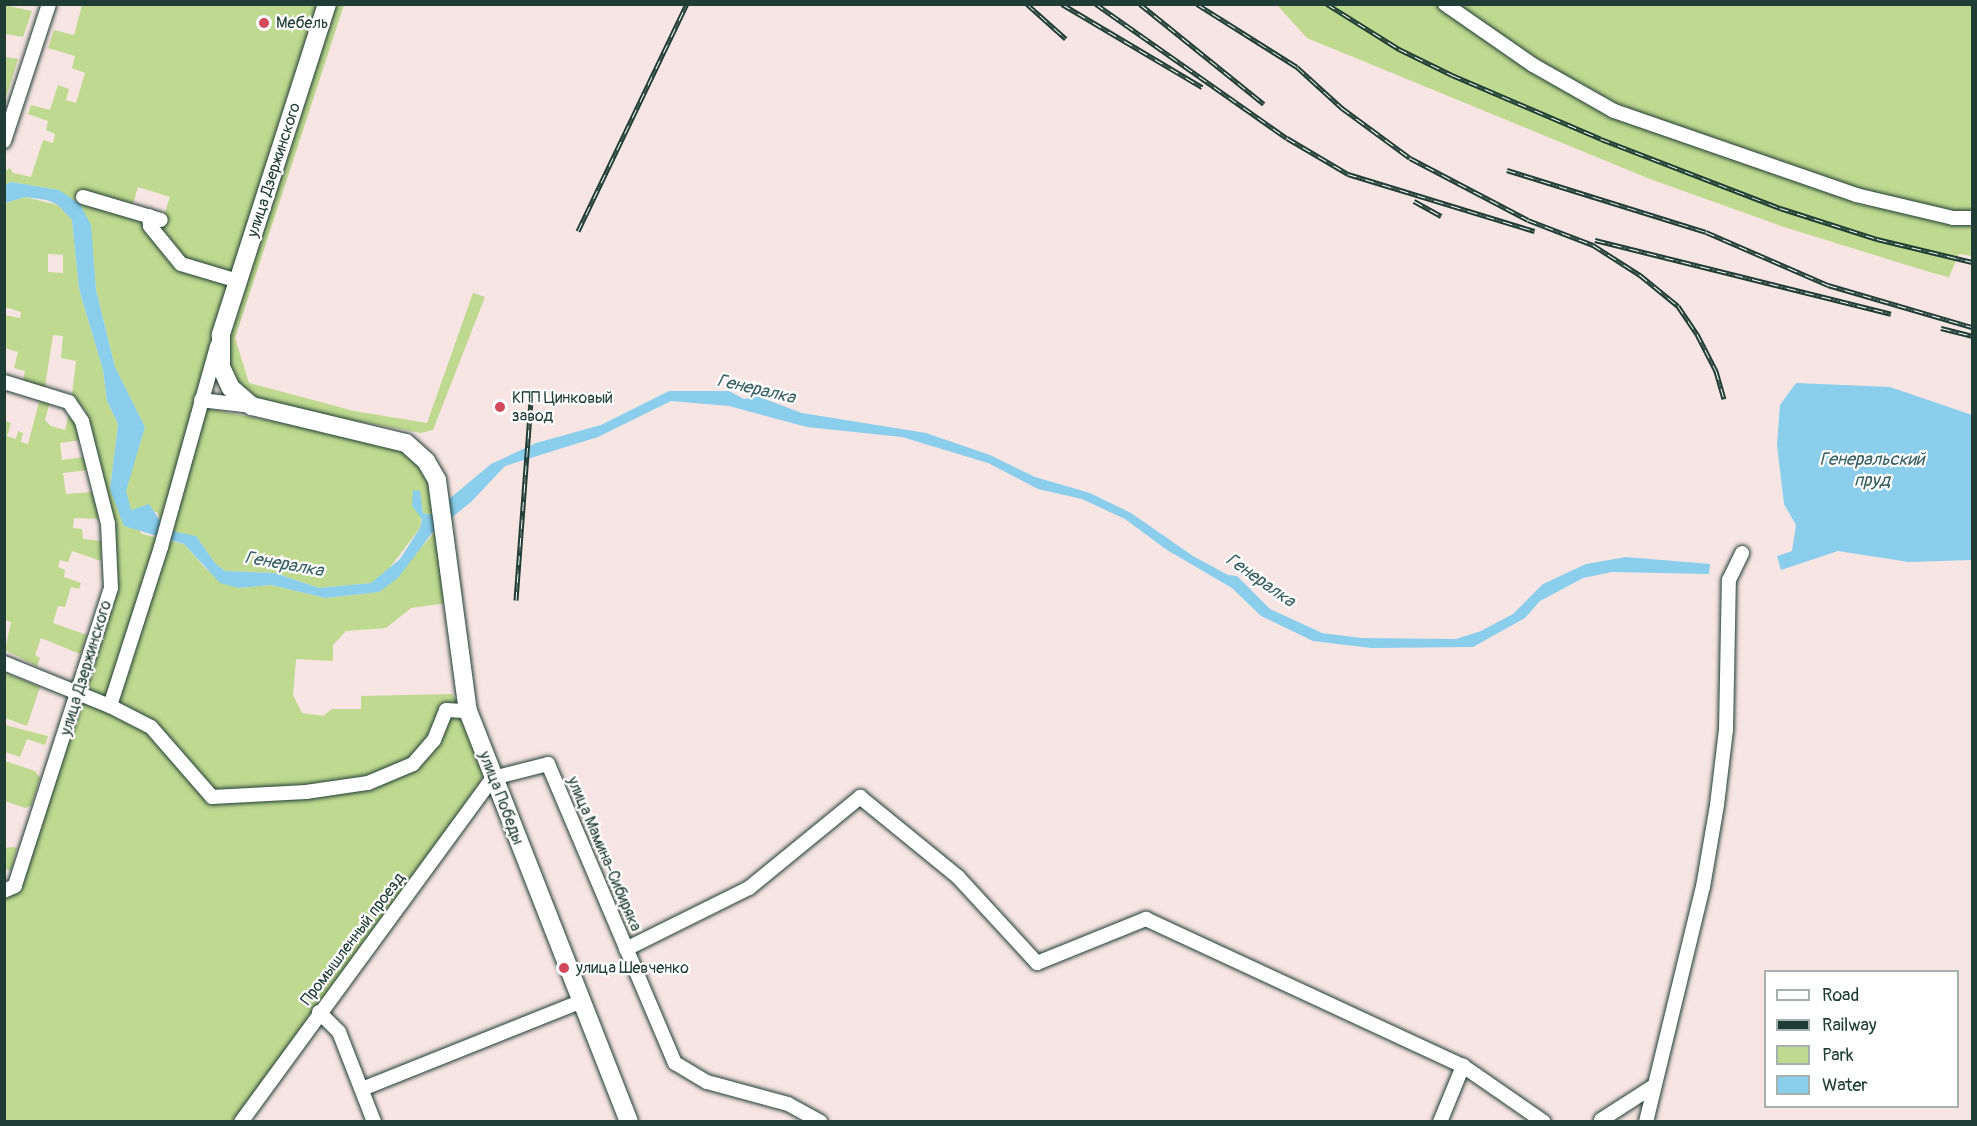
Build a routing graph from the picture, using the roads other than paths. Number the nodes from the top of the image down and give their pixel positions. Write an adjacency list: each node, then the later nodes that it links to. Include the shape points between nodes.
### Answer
1 (49, 4): 4 (street)
2 (327, 4): 7 (main road, улица Дзержинского)
3 (1445, 4): 6 (street, via 1533,65 1614,111 1856,195 1953,218)
4 (4, 141)
5 (82, 197): 7 (street, via 155,218 150,226 181,264)
6 (1972, 218)
7 (238, 281): 8 (main road, улица Дзержинского)
8 (221, 335): 10 (street); 11 (main road, улица Дзержинского, via 222,367 231,388)
9 (4, 382): 14 (street, улица Дзержинского, via 69,402 82,421 108,524 111,588)
10 (201, 400): 11 (street); 15 (street)
11 (252, 406): 16 (main road, улица Победы, via 406,443 426,461 441,494)
12 (1742, 553): 23 (street, via 1729,580 1726,730 1717,805 1703,887)
13 (4, 663): 14 (street)
14 (79, 693): 15 (street); 18 (street, улица Дзержинского, via 15,886)
15 (110, 706): 16 (street, via 151,728 212,797 237,798 368,783 413,764 434,740 446,710)
16 (468, 711): 17 (main road, улица Победы)
17 (494, 778): 19 (street, улица Мамина-Сибиряка, via 548,764); 20 (main road, улица Победы); 21 (street, Промышленный проезд)
18 (4, 891)
19 (626, 949): 22 (street, via 749,888 860,797 958,877 1037,963 1146,919); 29 (street, улица Мамина-Сибиряка, via 675,1063 707,1082 788,1104)
20 (582, 1001): 24 (street); 28 (main road, улица Победы)
21 (319, 1012): 24 (street, via 339,1032); 26 (street, Промышленный проезд)
22 (1463, 1066): 30 (street); 31 (street)
23 (1654, 1086): 25 (street); 32 (street)
24 (362, 1089): 27 (street)
25 (1599, 1121)
26 (241, 1122)
27 (374, 1122)
28 (629, 1122)
29 (820, 1122)
30 (1440, 1122)
31 (1544, 1122)
32 (1646, 1122)

